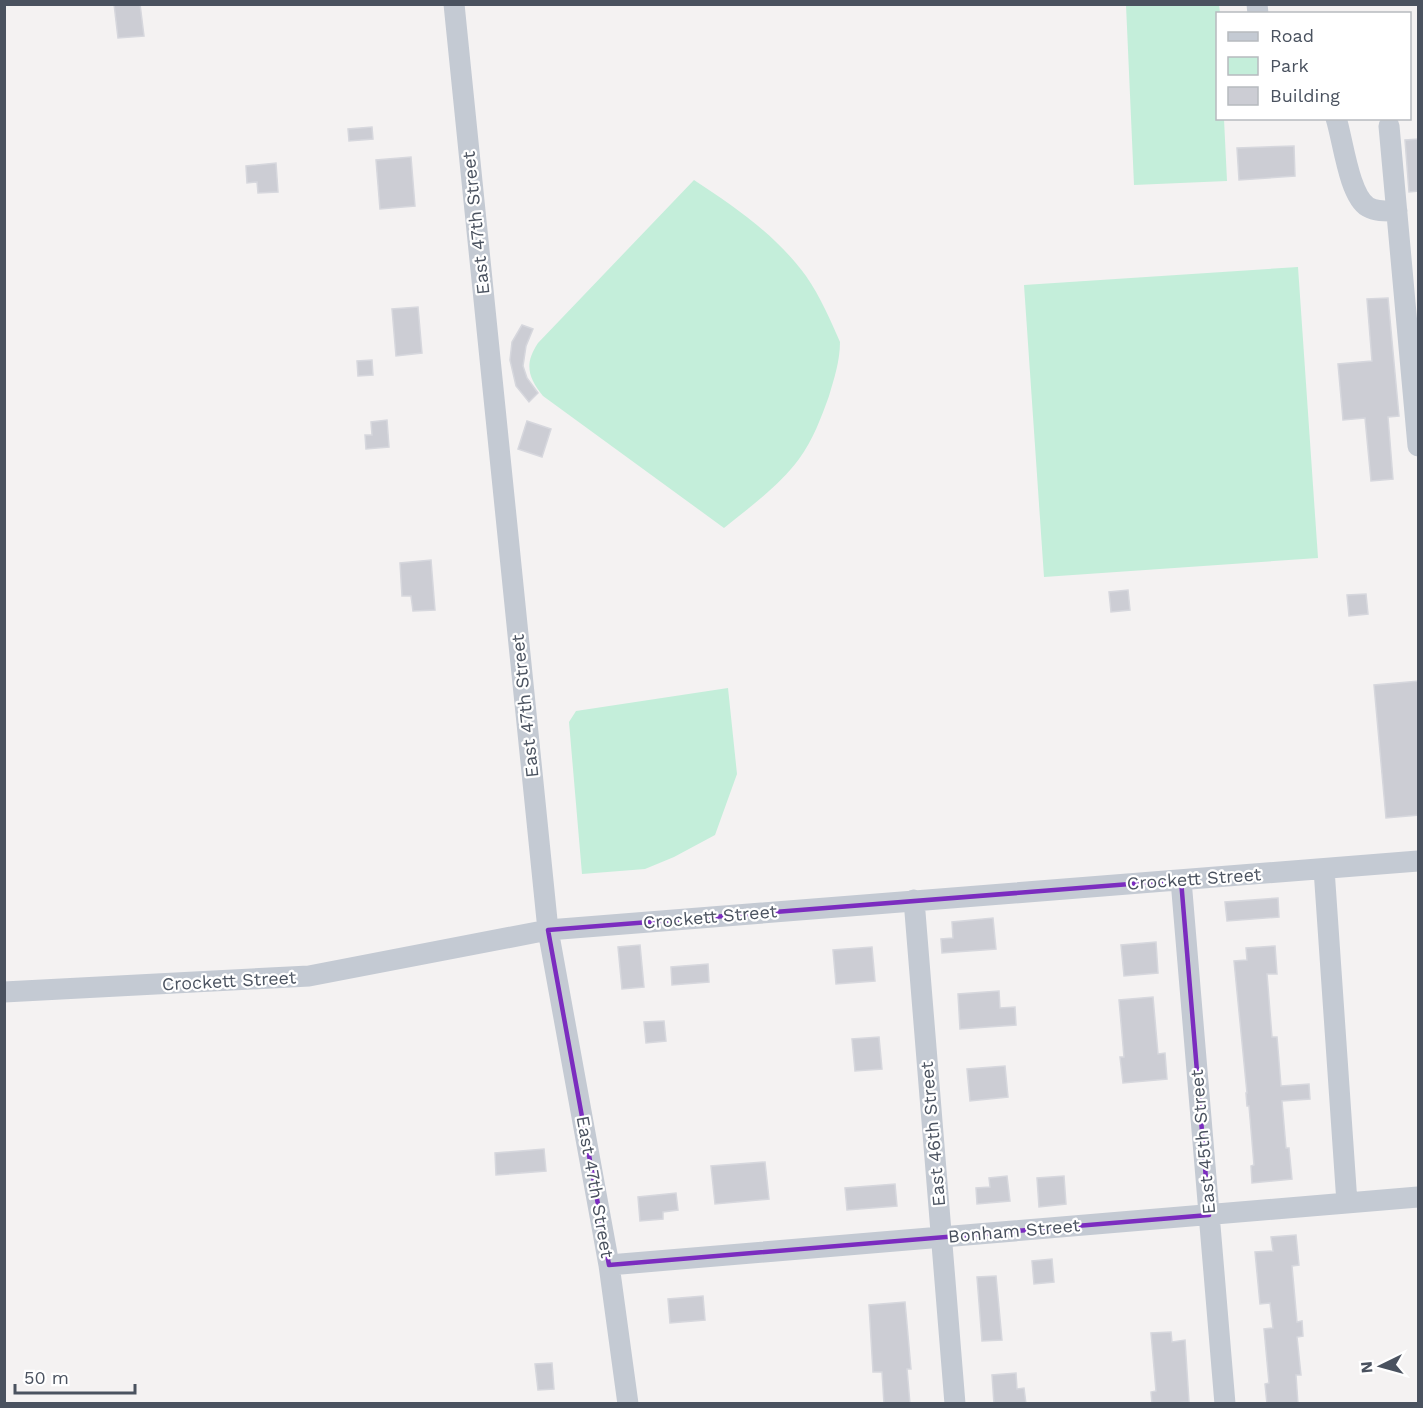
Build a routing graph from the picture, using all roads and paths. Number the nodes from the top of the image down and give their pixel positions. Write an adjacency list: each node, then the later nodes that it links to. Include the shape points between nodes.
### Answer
1 (454, 4): 10 (street, East 47th Street)
2 (1337, 120): 4 (street, via 1358,196 1377,211)
3 (1389, 126): 4 (street)
4 (1397, 211): 5 (street)
5 (1419, 446)
6 (1419, 861): 7 (street, Crockett Street)
7 (1324, 869): 8 (street, Crockett Street); 13 (street)
8 (1181, 880): 9 (street, Crockett Street); 14 (street, East 45th Street)
9 (914, 900): 10 (street, Crockett Street); 15 (street, East 46th Street)
10 (548, 930): 11 (street, Crockett Street, via 309,976); 16 (street, East 47th Street)
11 (4, 992)
12 (1419, 1197): 13 (street, Bonham Street)
13 (1347, 1203): 14 (street, Bonham Street)
14 (1209, 1215): 15 (street, Bonham Street); 19 (street, East 45th Street)
15 (941, 1237): 16 (street, Bonham Street); 18 (street, East 46th Street)
16 (609, 1265): 17 (street, East 47th Street)
17 (628, 1404)
18 (955, 1404)
19 (1225, 1404)

